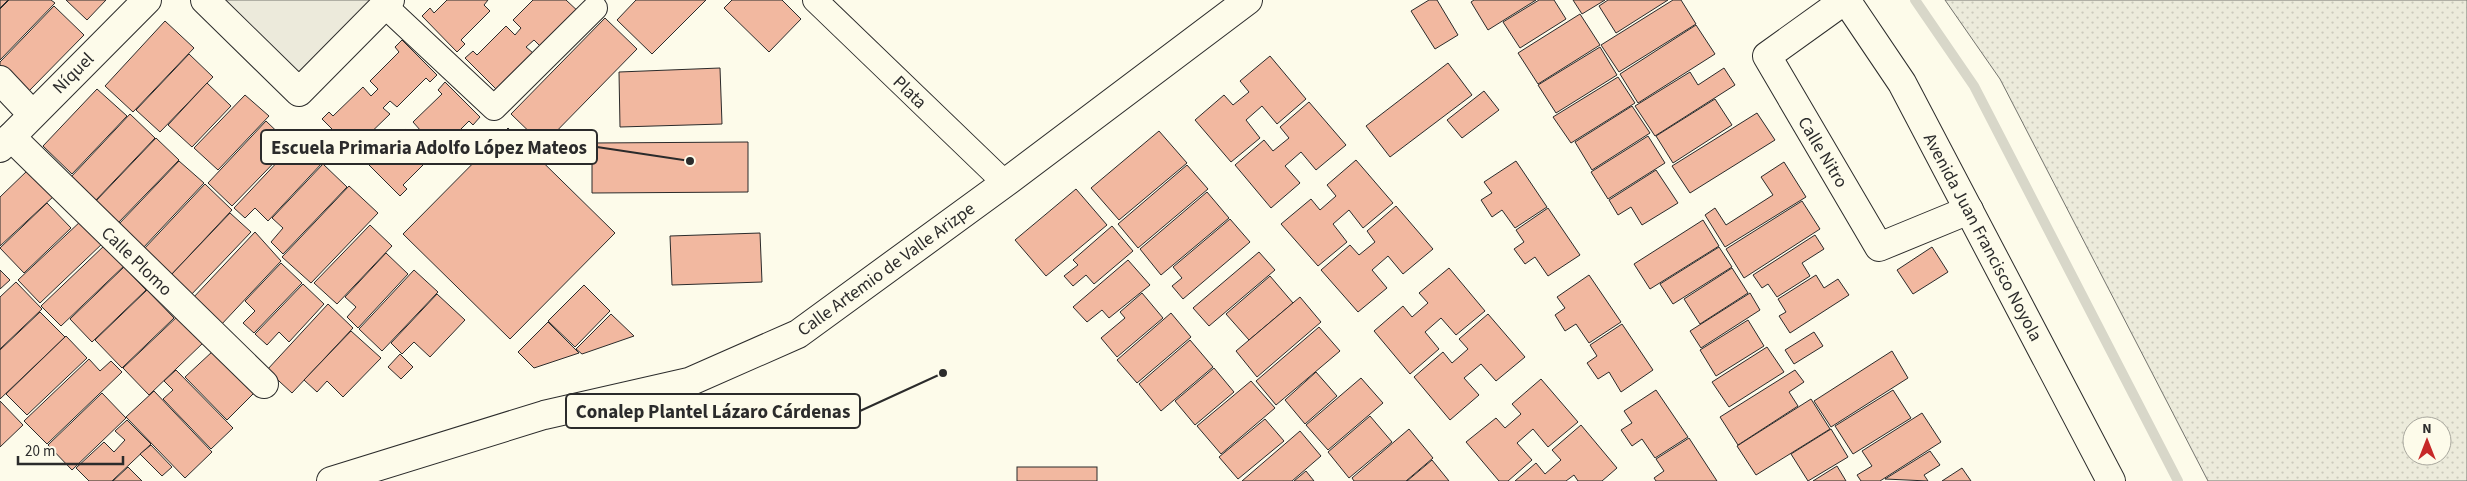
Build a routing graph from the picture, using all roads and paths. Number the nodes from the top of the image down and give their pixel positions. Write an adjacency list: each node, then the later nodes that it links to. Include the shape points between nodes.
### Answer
1 (147, 0): 9 (street, Níquel)
2 (205, 0): 6 (street, via 299,92)
3 (815, 0): 11 (street, Plata)
4 (1248, 0): 11 (street, Calle Artemio de Valle Arizpe)
5 (1846, 0): 12 (street, Avenida Juan Francisco Noyola, via 1902,83); 12 (street, Calle Nitro, via 1766,56 1880,247)
6 (387, 3): 7 (street, via 494,108)
7 (595, 3)
8 (0, 80): 9 (street)
9 (32, 114): 10 (street, Níquel)
10 (5, 142): 13 (street, Calle Plomo)
11 (1005, 184): 14 (street, Calle Artemio de Valle Arizpe, via 789,338 689,382 544,415)
12 (1969, 210): 15 (street, Avenida Juan Francisco Noyola)
13 (264, 384)
14 (331, 481)
15 (2111, 481)

